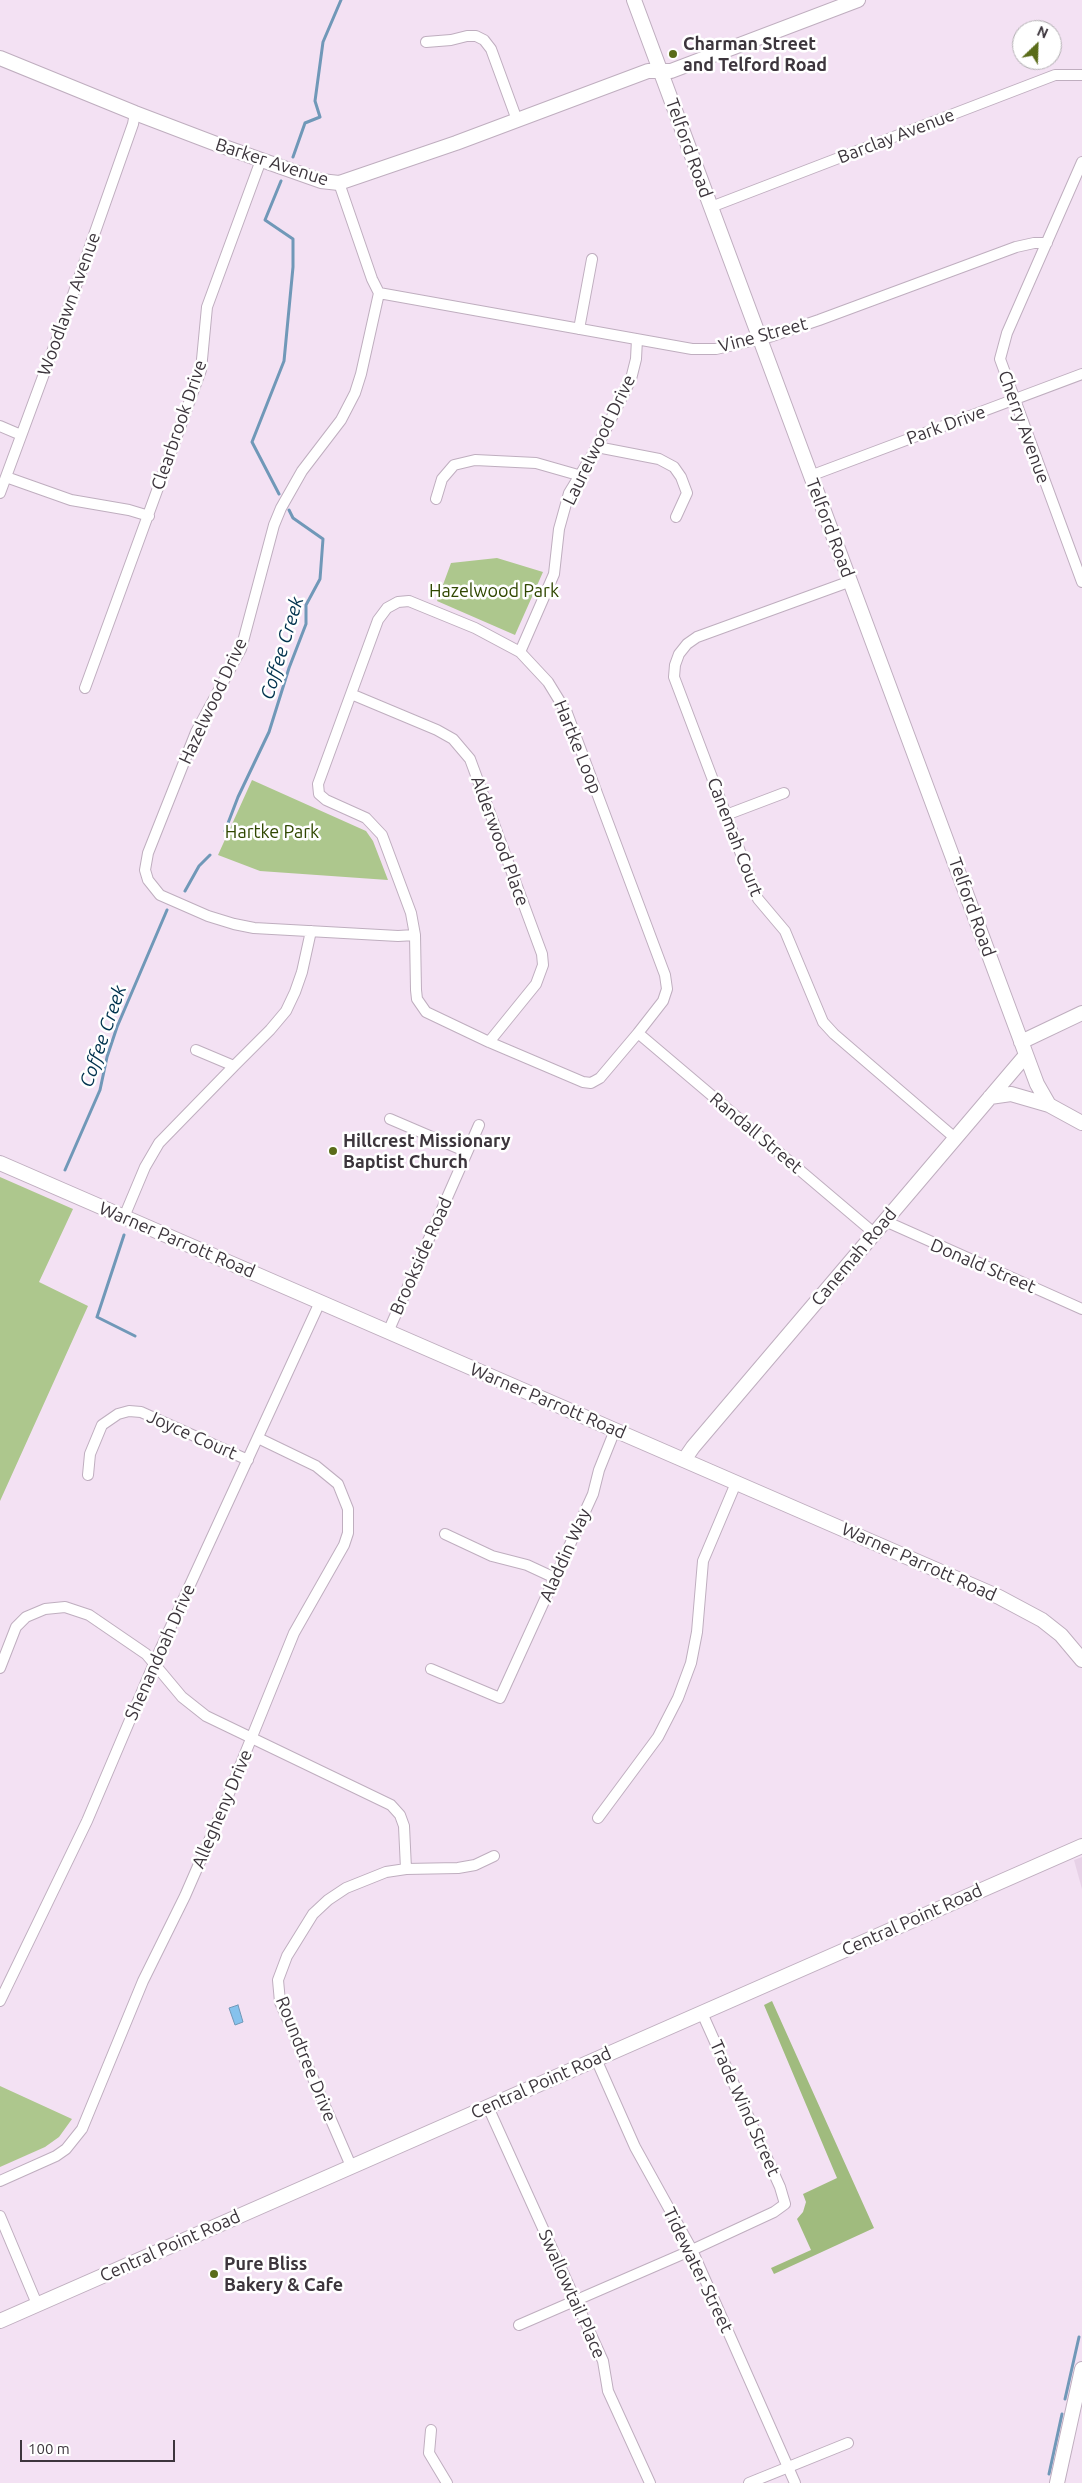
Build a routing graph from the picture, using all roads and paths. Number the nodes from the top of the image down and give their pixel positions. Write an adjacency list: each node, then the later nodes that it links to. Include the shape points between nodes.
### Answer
1 (634, 0): 5 (street, Telford Road)
2 (858, 0): 5 (street, Barker Avenue, via 671,71)
3 (426, 42): 8 (street, via 467,36 484,40 491,49)
4 (0, 58): 7 (street, Barker Avenue)
5 (661, 71): 8 (street, Barker Avenue, via 648,71); 12 (street, Telford Road)
6 (1082, 74): 12 (street, Barclay Avenue, via 1055,76)
7 (135, 113): 9 (street, Barker Avenue); 22 (street, Woodlawn Avenue, via 134,124)
8 (517, 120): 11 (street, Barker Avenue)
9 (261, 160): 11 (street, Barker Avenue, via 321,181); 29 (street, Clearbrook Drive, via 209,300 201,370)
10 (1082, 162): 13 (street, Cherry Avenue)
11 (339, 183): 15 (street)
12 (711, 207): 17 (street, Telford Road)
13 (1047, 244): 17 (street, Vine Street, via 1016,247 819,320); 20 (street, Cherry Avenue, via 1002,346 1000,359)
14 (592, 259): 16 (street)
15 (379, 293): 16 (street, Vine Street); 38 (street, Hazelwood Drive, via 355,393 341,420 302,471 281,508 241,649 196,732 148,853 145,870 153,888 160,894 208,916 254,928)
16 (579, 329): 18 (street, Vine Street)
17 (759, 338): 18 (street, Vine Street, via 703,350); 25 (street, Telford Road)
18 (637, 339): 23 (street, Laurelwood Drive, via 631,379)
19 (1082, 374): 20 (street, Park Drive)
20 (1014, 400): 25 (street, Park Drive); 32 (street, Cherry Avenue)
21 (0, 426): 22 (street)
22 (21, 435): 26 (street, Woodlawn Avenue)
23 (597, 447): 24 (street, Laurelwood Drive); 30 (street, via 659,458 674,467 686,493)
24 (578, 475): 28 (street, via 536,463 475,460 454,465 442,479); 33 (street, Laurelwood Drive, via 562,514 554,574)
25 (810, 476): 31 (street, Telford Road)
26 (6, 477): 27 (street, Woodlawn Avenue); 29 (street, via 71,500)
27 (0, 494)
28 (436, 499)
29 (149, 516): 34 (street, Clearbrook Drive)
30 (676, 517)
31 (851, 581): 37 (street, Canemah Court, via 698,637 679,654 674,677); 43 (street, Telford Road)
32 (1082, 582)
33 (520, 652): 35 (street, Hartke Loop, via 475,628 415,603 398,602 387,608 378,620); 41 (street, Hartke Loop, via 559,696 567,712 665,975 666,995)
34 (85, 688)
35 (351, 694): 39 (street, Hartke Loop, via 318,784 319,794 366,818 382,835 406,895); 42 (street, Alderwood Place, via 437,730 453,739 470,759 542,954 543,965 536,984)
36 (784, 793): 37 (street)
37 (726, 815): 52 (street, Canemah Court, via 758,899 785,930 823,1022)
38 (311, 931): 39 (street, Hazelwood Drive); 46 (street, via 302,972 286,1011)
39 (415, 935): 42 (street, Hartke Loop, via 416,990 422,1007 434,1018)
40 (1082, 1013): 43 (street)
41 (638, 1033): 42 (street, Hartke Loop, via 600,1078 591,1083); 57 (street, Randall Street)
42 (489, 1042)
43 (1021, 1042): 45 (street, Telford Road)
44 (196, 1050): 46 (street)
45 (1026, 1055): 47 (street, Canemah Road); 48 (street, Telford Road, via 1040,1092)
46 (234, 1066): 55 (street, via 160,1143 145,1167)
47 (990, 1097): 48 (street, via 1017,1095); 52 (street, Canemah Road)
48 (1049, 1105): 50 (street)
49 (390, 1119): 53 (street)
50 (1082, 1123)
51 (479, 1125): 53 (street, Brookside Road)
52 (955, 1138): 56 (street, Canemah Road)
53 (467, 1152): 60 (street, Brookside Road)
54 (0, 1163): 55 (street, Warner Parrott Road)
55 (124, 1217): 58 (street, Warner Parrott Road)
56 (884, 1221): 57 (street, Canemah Road); 59 (street, Donald Street)
57 (874, 1233): 64 (street, Canemah Road)
58 (320, 1302): 60 (street, Warner Parrott Road); 62 (street, Shenandoah Drive)
59 (1082, 1309)
60 (388, 1332): 61 (street, Warner Parrott Road)
61 (615, 1430): 64 (street, Warner Parrott Road); 68 (street, Aladdin Way, via 593,1494)
62 (258, 1438): 63 (street, Shenandoah Drive); 73 (street, Allegheny Drive, via 329,1475 345,1497 349,1522 344,1545 294,1633)
63 (248, 1460): 65 (street, Joyce Court, via 141,1412 129,1412 118,1414 102,1425 90,1454); 70 (street, Shenandoah Drive)
64 (684, 1460): 66 (street, Warner Parrott Road)
65 (88, 1475)
66 (736, 1483): 69 (street, Warner Parrott Road, via 1022,1608 1062,1635); 74 (street, via 703,1561 698,1632 678,1698 658,1737)
67 (445, 1534): 68 (street, via 492,1556 527,1565)
68 (555, 1578): 72 (street, Aladdin Way, via 500,1698)
69 (1082, 1660)
70 (154, 1661): 71 (street, via 89,1616 65,1607 46,1608 21,1622 10,1639); 73 (street, via 172,1686 194,1707); 78 (street, Shenandoah Drive, via 87,1821)
71 (0, 1668)
72 (431, 1669)
73 (250, 1739): 77 (street, via 391,1805 400,1814 404,1826); 83 (street, Allegheny Drive, via 189,1887 129,2013 82,2129 56,2156)
74 (598, 1818)
75 (1082, 1846): 79 (street, Central Point Road)
76 (494, 1856): 77 (street, Roundtree Drive, via 475,1865 458,1868)
77 (406, 1869): 82 (street, Roundtree Drive, via 366,1879 328,1900 304,1926 278,1980 280,2002)
78 (0, 2001)
79 (702, 2013): 80 (street, Central Point Road); 85 (street, Trade Wind Street, via 785,2204)
80 (596, 2059): 81 (street, Central Point Road); 85 (street, Tidewater Street, via 635,2147)
81 (488, 2106): 82 (street, Central Point Road); 86 (street, Swallowtail Place)
82 (351, 2166): 87 (street, Central Point Road)
83 (0, 2181)
84 (0, 2216): 87 (street)
85 (692, 2250): 86 (street); 93 (street, Tidewater Street)
86 (576, 2301): 89 (street); 95 (street, Swallowtail Place, via 603,2361 608,2391)
87 (37, 2304): 88 (street, Central Point Road)
88 (0, 2321)
89 (519, 2325)
90 (1082, 2369): 98 (street)
91 (431, 2430): 94 (street, via 429,2453)
92 (848, 2443): 93 (street, via 805,2462)
93 (787, 2466): 96 (street); 97 (street, Tidewater Street)
94 (448, 2483)
95 (650, 2483)
96 (749, 2483)
97 (795, 2483)
98 (1057, 2483)

